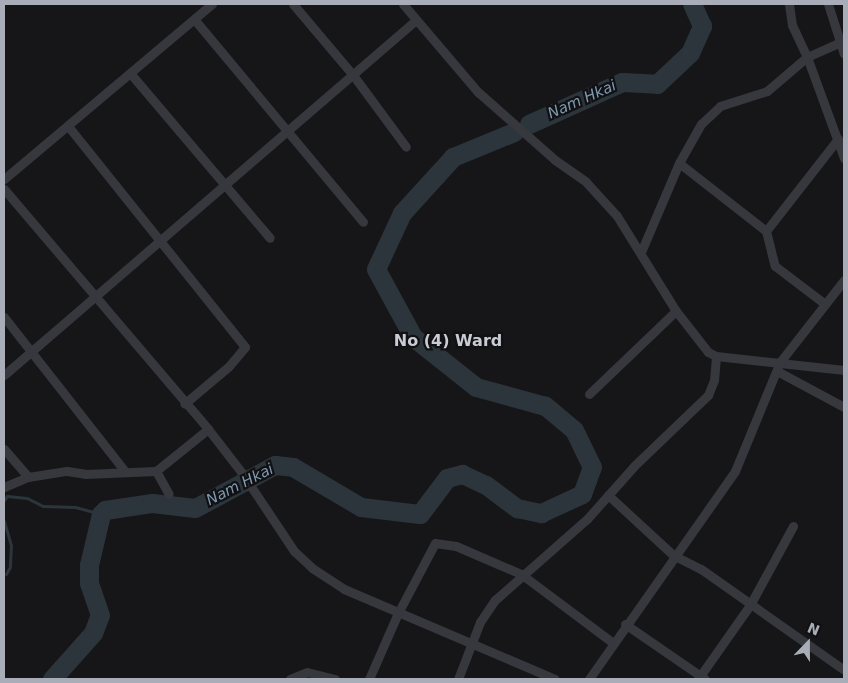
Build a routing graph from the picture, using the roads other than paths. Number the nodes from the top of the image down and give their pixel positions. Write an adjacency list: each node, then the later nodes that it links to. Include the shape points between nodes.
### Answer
1 (212, 4): 6 (street)
2 (293, 4): 12 (street)
3 (403, 4): 7 (street)
4 (789, 4): 10 (street, via 792,25)
5 (828, 4): 8 (street)
6 (194, 19): 11 (street); 14 (street)
7 (416, 20): 12 (street); 26 (street, via 478,92 554,160 586,182 617,216)
8 (840, 42): 9 (street); 10 (street)
9 (844, 54)
10 (807, 57): 15 (street); 18 (street, via 767,91 720,106 701,124)
11 (130, 73): 13 (street); 20 (street)
12 (353, 75): 14 (street); 16 (street)
13 (68, 126): 19 (street); 25 (street)
14 (287, 132): 20 (street); 22 (street)
15 (838, 139): 17 (street); 23 (street)
16 (406, 147)
17 (844, 158)
18 (679, 163): 23 (street); 26 (street)
19 (4, 179)
20 (225, 186): 24 (street); 25 (street)
21 (4, 188): 28 (street)
22 (363, 222)
23 (766, 231): 29 (street, via 775,266)
24 (270, 238)
25 (160, 243): 28 (street); 39 (street, via 245,347 228,367)
26 (641, 252): 30 (street)
27 (844, 280): 29 (street)
28 (96, 299): 32 (street); 39 (street)
29 (825, 304): 34 (street)
30 (676, 311): 33 (street, via 700,344); 38 (street)
31 (4, 317): 32 (street)
32 (33, 351): 37 (street); 43 (street)
33 (716, 356): 34 (street); 48 (street, via 714,380 708,395)
34 (780, 362): 35 (street); 36 (street)
35 (844, 370)
36 (777, 371): 40 (street); 50 (street, via 735,472)
37 (4, 375)
38 (589, 394)
39 (184, 404): 41 (street)
40 (844, 407)
41 (208, 429): 44 (street); 53 (street, via 294,551 312,568 344,589)
42 (4, 449): 45 (street)
43 (124, 470): 44 (street); 45 (street, via 85,474 67,471)
44 (156, 471): 47 (street)
45 (28, 477): 46 (street)
46 (4, 487)
47 (169, 494)
48 (608, 495): 50 (street); 51 (street, via 587,518)
49 (793, 526): 52 (street)
50 (673, 555): 52 (street, via 701,569); 54 (street)
51 (522, 574): 53 (street, via 456,546 435,543); 55 (street); 56 (street, via 495,600)
52 (750, 606): 57 (street); 58 (street)
53 (398, 612): 56 (street); 61 (street)
54 (625, 624): 55 (street); 58 (street)
55 (612, 642): 64 (street)
56 (471, 643): 62 (street); 63 (street)
57 (844, 670)
58 (701, 678)
59 (290, 679): 60 (street, via 306,672)
60 (335, 679)
61 (370, 679)
62 (458, 679)
63 (555, 679)
64 (589, 679)

